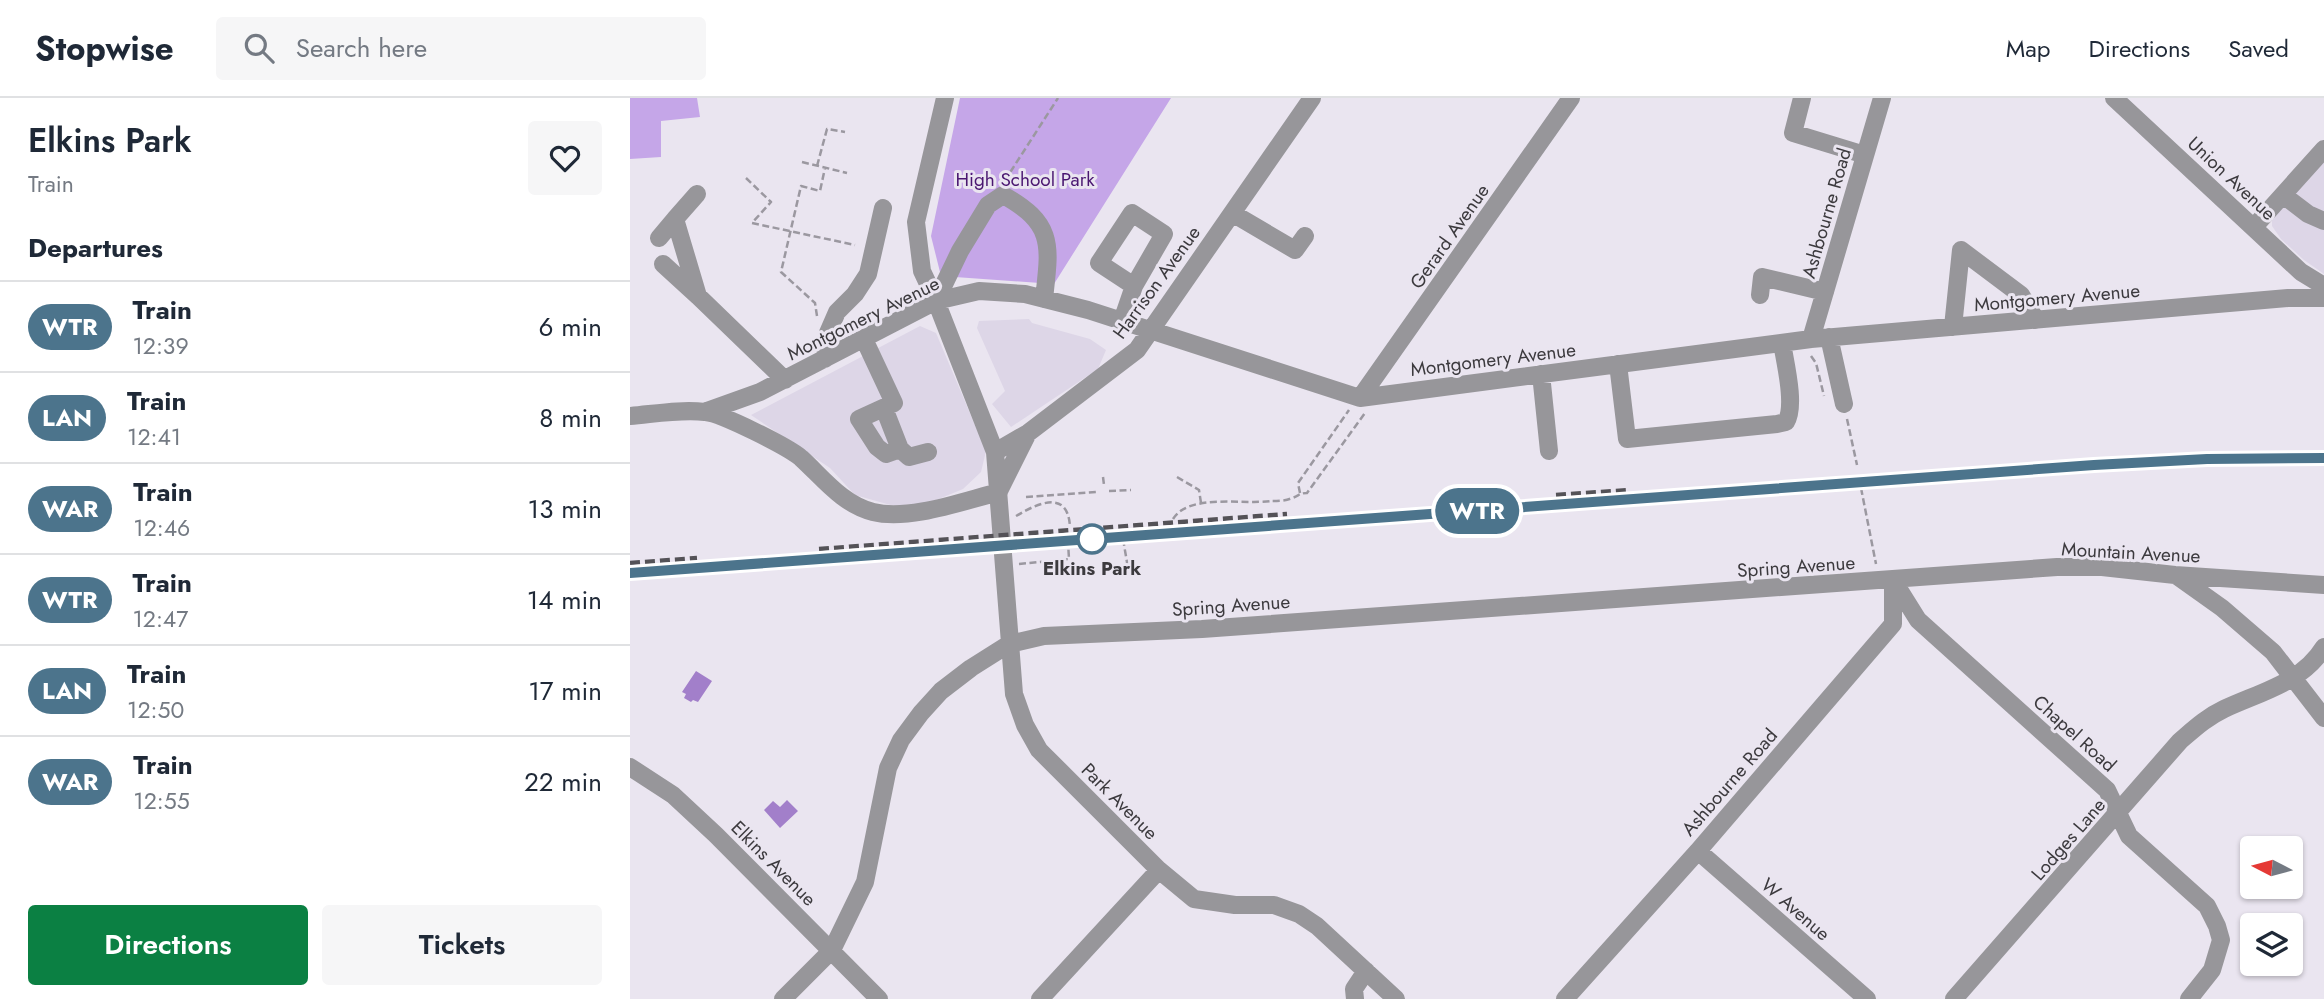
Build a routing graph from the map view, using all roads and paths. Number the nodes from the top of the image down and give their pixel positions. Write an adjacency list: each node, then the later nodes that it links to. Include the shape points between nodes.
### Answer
1 (945, 98): 36 (street, Park Avenue, via 916,222 922,271)
2 (1058, 98): 17 (path, via 1011,172)
3 (1312, 98): 20 (street, Harrison Avenue)
4 (1571, 98): 50 (street, Gerard Avenue)
5 (1802, 98): 10 (street, via 1793,132)
6 (1882, 98): 10 (street, Ashbourne Road)
7 (2114, 98): 23 (street, Union Avenue)
8 (845, 132): 12 (path, via 827,129)
9 (2324, 149): 18 (street)
10 (1865, 155): 31 (street, Ashbourne Road)
11 (802, 162): 12 (path)
12 (817, 166): 13 (path)
13 (825, 168): 14 (path); 24 (path, via 820,191 801,186)
14 (847, 173)
15 (746, 178): 24 (path, via 771,202 752,223)
16 (697, 194): 21 (street)
17 (1003, 195): 35 (street, via 1036,218 1045,236 1049,257); 36 (street, via 988,205)
18 (2283, 195): 22 (street); 23 (street)
19 (883, 208): 45 (street, via 868,274 837,312 827,335)
20 (1232, 213): 25 (street, via 1295,250); 41 (street, Harrison Avenue)
21 (675, 219): 26 (street); 33 (street)
22 (2324, 221)
23 (2254, 227): 30 (street, Union Avenue, via 2301,272)
24 (790, 231): 27 (path); 38 (path, via 781,272 815,303)
25 (1306, 236)
26 (659, 238)
27 (855, 245)
28 (663, 264): 33 (street)
29 (1134, 286): 39 (street)
30 (2324, 286)
31 (1825, 292): 32 (street, via 1762,277); 44 (street, Ashbourne Road)
32 (1759, 295)
33 (698, 296): 48 (street)
34 (2324, 298): 37 (street, Montgomery Avenue)
35 (1044, 299): 36 (street, Montgomery Avenue, via 979,291); 39 (street, Montgomery Avenue)
36 (936, 301): 42 (street, Montgomery Avenue); 59 (street, Park Avenue)
37 (2036, 320): 40 (street, Montgomery Avenue); 40 (street, via 2021,295 1961,250)
38 (815, 321)
39 (1122, 321): 41 (street, Montgomery Avenue)
40 (1953, 327): 44 (street, Montgomery Avenue)
41 (1150, 330): 50 (street, Montgomery Avenue); 55 (street, Harrison Avenue, via 1137,350)
42 (864, 339): 45 (street, Montgomery Avenue); 52 (street, via 894,403)
43 (1782, 343): 44 (street, Montgomery Avenue); 46 (street, Montgomery Avenue); 46 (street, via 1789,416 1777,424 1627,439)
44 (1817, 344): 49 (path, via 1815,360); 51 (street, Ashbourne Road)
45 (825, 359): 48 (street, Montgomery Avenue)
46 (1618, 364): 47 (street, Montgomery Avenue)
47 (1541, 374): 50 (street, Montgomery Avenue); 57 (street)
48 (785, 380): 53 (street, Montgomery Avenue)
49 (1824, 397)
50 (1357, 404): 69 (path, via 1298,483); 69 (path, via 1367,410 1307,493)
51 (1844, 404): 60 (path)
52 (884, 408): 56 (street); 56 (street, via 859,419 886,454)
53 (707, 411): 54 (street); 67 (street, via 798,456 841,496 873,512 913,512)
54 (632, 413)
55 (1028, 433): 59 (street, Harrison Avenue); 67 (street)
56 (900, 449): 58 (street, via 909,457)
57 (1549, 450)
58 (928, 452)
59 (995, 452): 67 (street, Park Avenue)
60 (1857, 465)
61 (1103, 477): 63 (path)
62 (1177, 477): 71 (path, via 1199,490)
63 (1104, 485)
64 (1861, 488): 80 (path)
65 (1131, 490): 66 (path)
66 (1109, 491)
67 (999, 492): 82 (street, Park Avenue)
68 (1097, 492): 70 (path)
69 (1300, 493): 71 (path, via 1292,499 1258,503)
70 (1026, 497)
71 (1201, 504): 72 (path, via 1177,512)
72 (1173, 519)
73 (1010, 520): 74 (path, via 1032,507 1057,503 1069,512)
74 (1070, 527)
75 (1123, 539): 78 (path, via 1128,568)
76 (1068, 542): 77 (path, via 1069,559)
77 (1017, 564)
78 (1135, 567)
79 (2175, 575): 80 (street, Mountain Avenue, via 2102,567); 81 (street, Mountain Avenue); 84 (street, via 2244,625)
80 (1886, 580): 82 (street, Spring Avenue, via 1202,629 1044,636); 87 (street, Chapel Road, via 1917,620 2108,790); 88 (street, Ashbourne Road, via 1893,624)
81 (2324, 585)
82 (1009, 644): 89 (street, Park Avenue, via 1014,694 1039,750); 90 (street, Spring Avenue, via 941,691 901,740 888,768 865,882)
83 (2324, 647): 84 (street)
84 (2295, 678): 85 (street); 87 (street, Lodges Lane, via 2208,718 2180,741)
85 (2324, 718)
86 (630, 767): 90 (street, Elkins Avenue, via 673,795)
87 (2119, 813): 99 (street, Lodges Lane); 100 (street, Chapel Road, via 2129,836 2207,906 2217,926 2221,940 2217,957)
88 (1698, 851): 97 (street, Ashbourne Road); 98 (street, W Avenue)
89 (1159, 870): 91 (street, Park Avenue, via 1194,899 1274,905 1299,914); 94 (street)
90 (832, 950): 92 (street, Spring Avenue); 93 (street, Elkins Avenue)
91 (1366, 971): 95 (street, via 1354,989); 96 (street, Park Avenue)
92 (783, 999)
93 (878, 999)
94 (1040, 999)
95 (1355, 999)
96 (1396, 999)
97 (1565, 999)
98 (1867, 999)
99 (1954, 999)
100 (2189, 999)

